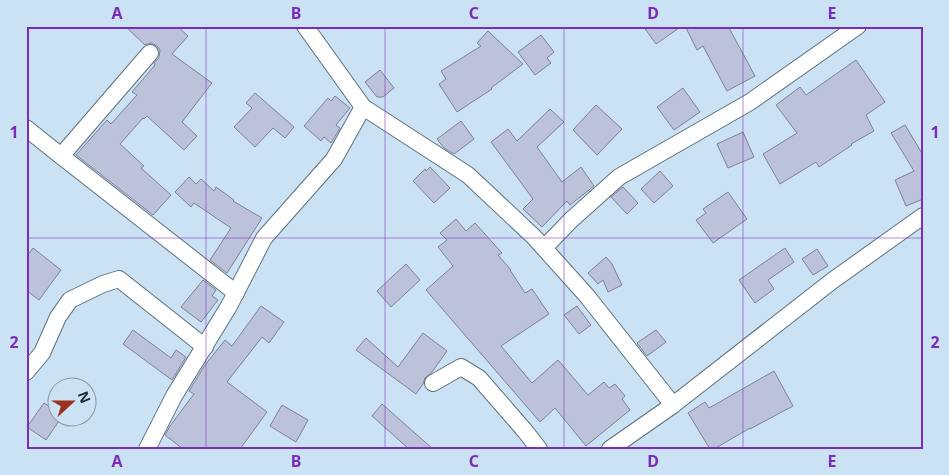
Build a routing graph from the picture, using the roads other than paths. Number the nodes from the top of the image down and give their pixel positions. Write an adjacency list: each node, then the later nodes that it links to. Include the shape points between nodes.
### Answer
1 (306, 26): 4 (street)
2 (858, 26): 8 (street, via 750,102 619,177)
3 (150, 53): 6 (street)
4 (363, 107): 8 (street, via 468,175); 9 (street, via 334,159 264,238)
5 (26, 128): 6 (street)
6 (62, 156): 9 (street)
7 (923, 216): 13 (street, via 832,281)
8 (544, 248): 13 (street, via 587,296)
9 (236, 293): 10 (street)
10 (205, 347): 11 (street, via 119,279 70,300 58,317 42,353); 14 (street, via 174,396)
11 (26, 372)
12 (433, 383): 15 (street, via 461,367 479,378)
13 (674, 405): 16 (street)
14 (147, 449)
15 (539, 449)
16 (610, 449)

